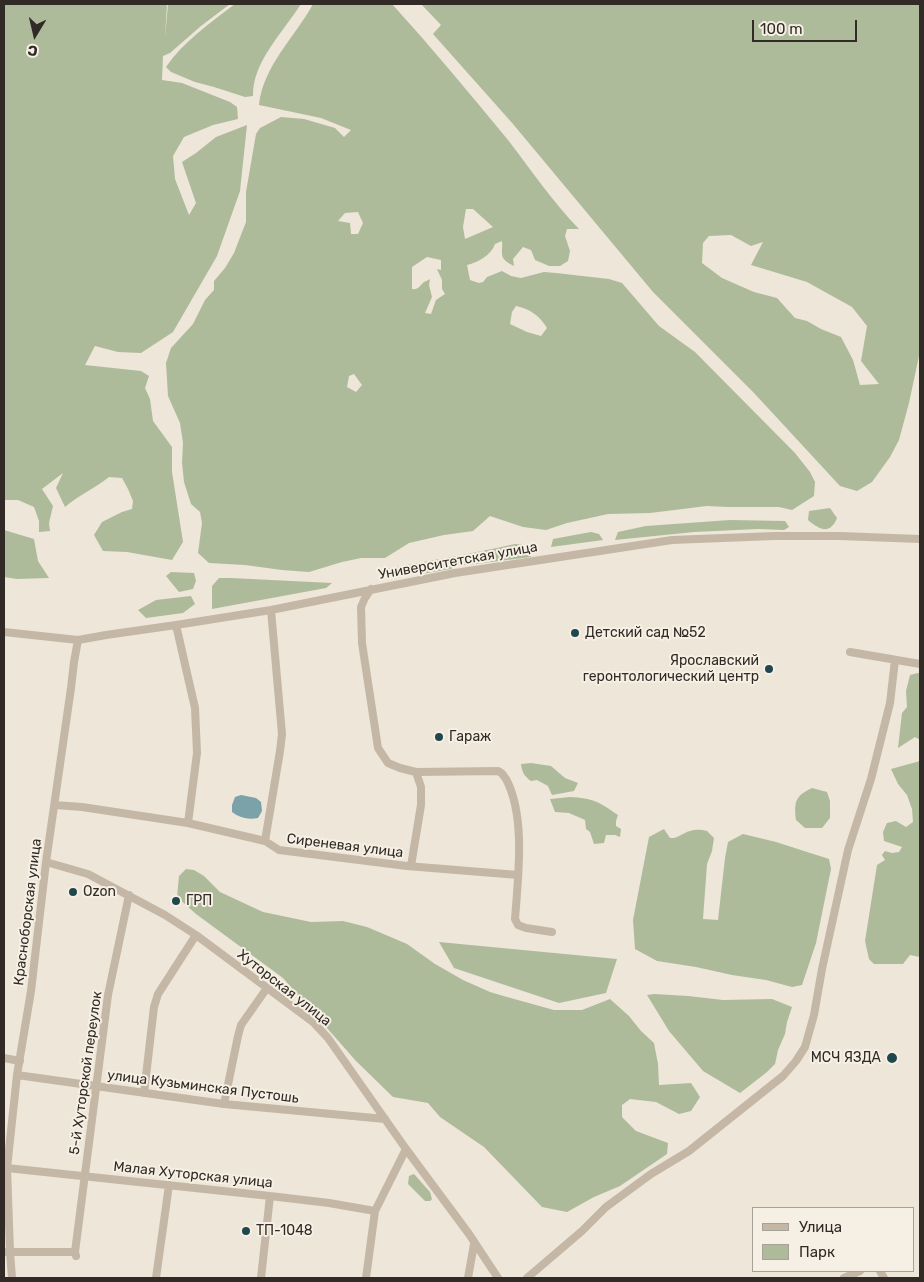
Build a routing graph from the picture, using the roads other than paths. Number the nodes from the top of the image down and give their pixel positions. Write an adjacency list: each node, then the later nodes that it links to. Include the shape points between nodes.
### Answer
1 (920, 538): 2 (street, Университетская улица, via 774,536 672,540)
2 (371, 589): 3 (street, Университетская улица); 10 (street, via 361,608 362,644 378,748 388,763)
3 (270, 610): 4 (street, Университетская улица); 13 (street, via 282,734)
4 (176, 625): 6 (street, Университетская улица); 12 (street, via 195,708 196,753)
5 (4, 632): 6 (street, Университетская улица)
6 (78, 640): 11 (street, Красноборская улица)
7 (850, 652): 8 (street)
8 (895, 660): 9 (street); 43 (street, via 890,703 871,779 848,850 805,1047 783,1076 689,1151 606,1207)
9 (920, 664)
10 (416, 772): 15 (street, via 421,787 421,804); 16 (street, via 502,772 511,788 516,814)
11 (55, 805): 12 (street, Сиреневая улица); 14 (street, Красноборская улица)
12 (188, 824): 13 (street, Сиреневая улица)
13 (265, 841): 15 (street, Сиреневая улица, via 279,850)
14 (46, 862): 17 (street, Хуторская улица, via 88,874); 22 (street, Красноборская улица)
15 (412, 866): 16 (street, Сиреневая улица)
16 (518, 875): 18 (street, via 516,922 526,928)
17 (129, 895): 19 (street, Хуторская улица); 24 (street, 5-й Хуторской переулок, via 108,995)
18 (552, 932)
19 (196, 935): 20 (street, Хуторская улица); 25 (street, via 158,994)
20 (267, 988): 26 (street, via 241,1025); 27 (street, Хуторская улица, via 313,1022 328,1038)
21 (4, 1058): 22 (street)
22 (20, 1060): 23 (street, Красноборская улица)
23 (18, 1075): 24 (street, улица Кузьминская Пустошь); 29 (street, Красноборская улица)
24 (96, 1087): 25 (street, улица Кузьминская Пустошь); 30 (street, 5-й Хуторской переулок)
25 (144, 1093): 26 (street, улица Кузьминская Пустошь)
26 (224, 1104): 27 (street, улица Кузьминская Пустошь)
27 (386, 1119): 28 (street, Хуторская улица)
28 (406, 1149): 33 (street); 34 (street, Хуторская улица)
29 (6, 1173): 30 (street, Малая Хуторская улица); 35 (street, Красноборская улица)
30 (84, 1176): 31 (street, Малая Хуторская улица); 35 (street, 5-й Хуторской переулок, via 75,1254)
31 (170, 1185): 32 (street, Малая Хуторская улица); 38 (street)
32 (270, 1196): 33 (street, Малая Хуторская улица); 39 (street)
33 (375, 1211): 40 (street)
34 (474, 1244): 41 (street); 42 (street, Хуторская улица)
35 (7, 1252): 37 (street, Красноборская улица)
36 (858, 1272): 44 (street)
37 (12, 1278)
38 (156, 1278)
39 (261, 1278)
40 (366, 1278)
41 (468, 1278)
42 (498, 1278)
43 (527, 1278)
44 (844, 1278)

